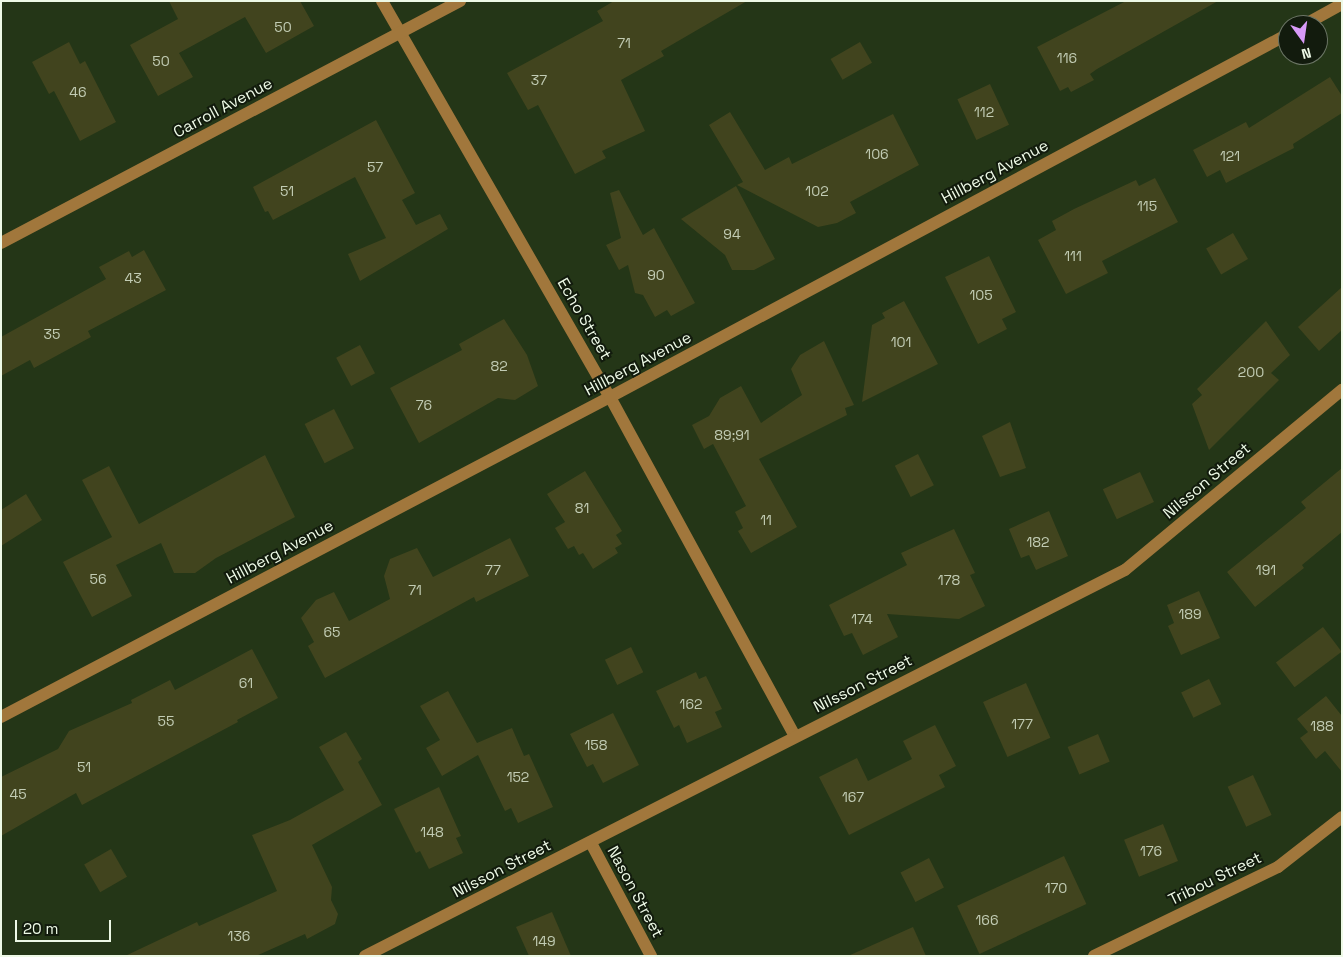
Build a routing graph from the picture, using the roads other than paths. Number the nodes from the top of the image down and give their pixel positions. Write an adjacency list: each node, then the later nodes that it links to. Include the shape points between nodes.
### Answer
1 (382, 1): 5 (street, Echo Street)
2 (460, 1): 5 (street, Carroll Avenue)
3 (1342, 4): 4 (street)
4 (1322, 15)
5 (400, 33): 7 (street, Carroll Avenue); 9 (street, Echo Street)
6 (1278, 39): 9 (street, Hillberg Avenue)
7 (1, 243)
8 (1342, 390): 11 (street, Nilsson Street, via 1125,570)
9 (610, 398): 10 (street, Hillberg Avenue); 11 (street, Echo Street)
10 (1, 717)
11 (794, 736): 13 (street, Nilsson Street)
12 (1342, 818): 16 (street, Tribou Street, via 1278,867)
13 (591, 843): 14 (street, Nilsson Street); 15 (street, Nason Street)
14 (364, 956)
15 (651, 956)
16 (1094, 956)

